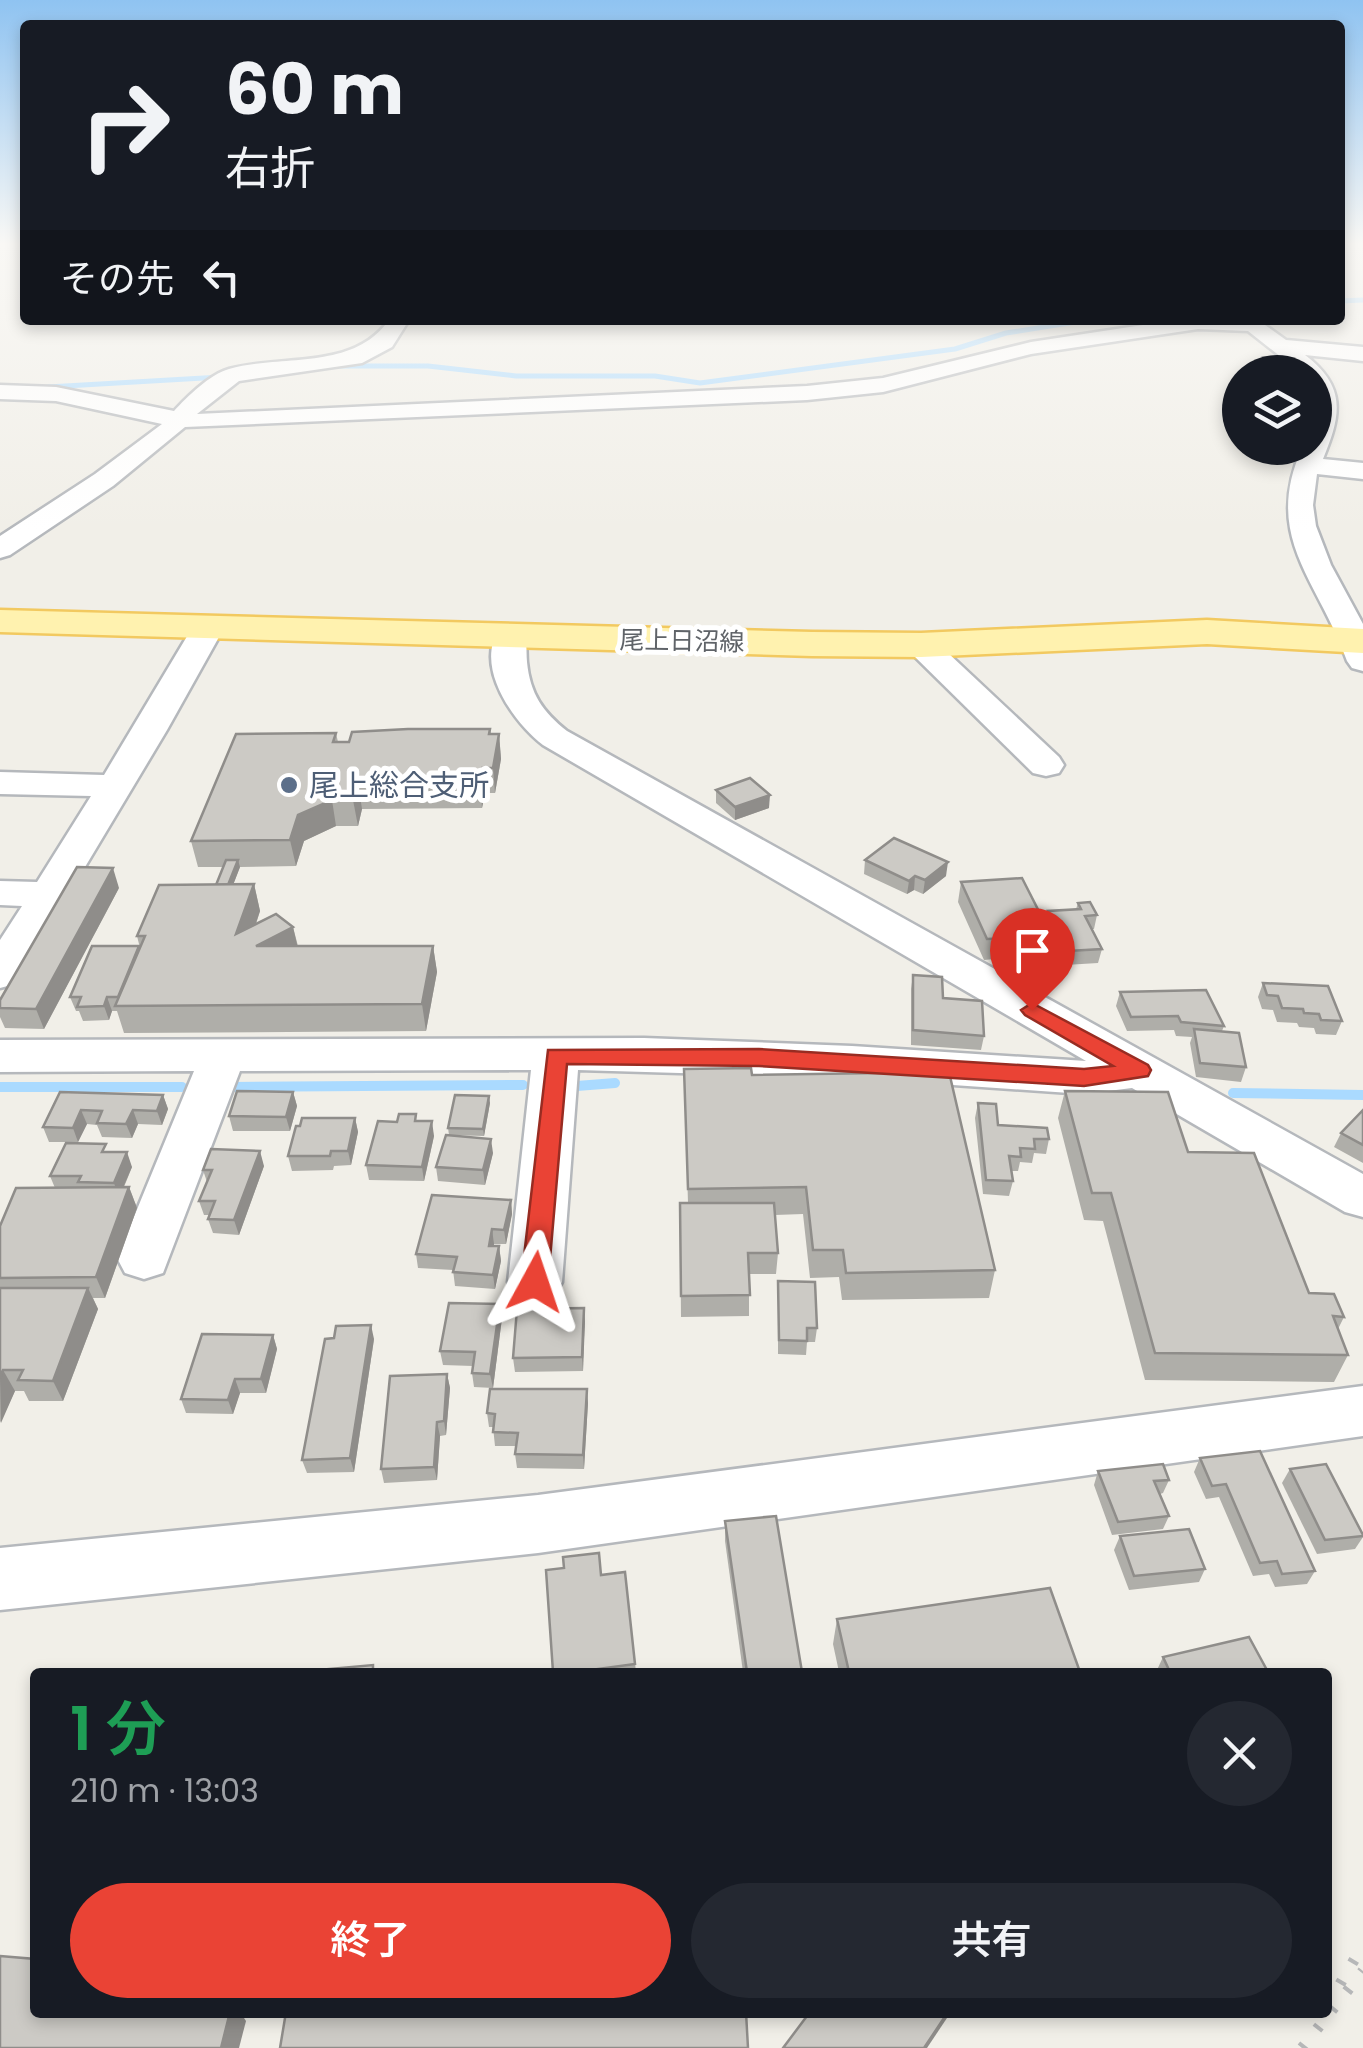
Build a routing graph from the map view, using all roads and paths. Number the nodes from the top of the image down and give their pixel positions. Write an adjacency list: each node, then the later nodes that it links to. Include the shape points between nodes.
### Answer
1 (386, 340): 8 (street, via 354,358 232,375)
2 (1071, 340): 8 (street, via 883,384 774,396)
3 (1271, 340): 4 (street)
4 (1280, 346): 5 (street); 6 (street)
5 (1363, 354)
6 (1291, 355)
7 (0, 392): 8 (street, via 56,394)
8 (180, 420): 12 (street)
9 (1306, 465): 17 (street, via 1299,506 1306,541)
10 (1314, 465): 11 (street)
11 (1363, 471)
12 (0, 549)
13 (0, 621): 14 (main road, 尾上日沼線)
14 (208, 628): 15 (main road, 尾上日沼線); 20 (street)
15 (510, 637): 16 (main road, 尾上日沼線); 27 (street, via 510,668 522,709 554,738)
16 (920, 645): 17 (main road, 尾上日沼線, via 1207,632); 18 (street)
17 (1361, 647)
18 (1046, 765)
19 (0, 784): 20 (street)
20 (116, 786): 22 (street)
21 (0, 894): 22 (street)
22 (48, 894): 23 (street)
23 (0, 974)
24 (0, 1056): 26 (street)
25 (556, 1056): 26 (street); 27 (street, via 778,1058 1084,1078); 30 (street)
26 (222, 1058): 29 (street)
27 (1140, 1070): 28 (street)
28 (1363, 1198)
29 (144, 1258)
30 (535, 1282)
31 (1363, 1411): 32 (street, via 538,1524)
32 (0, 1580)

